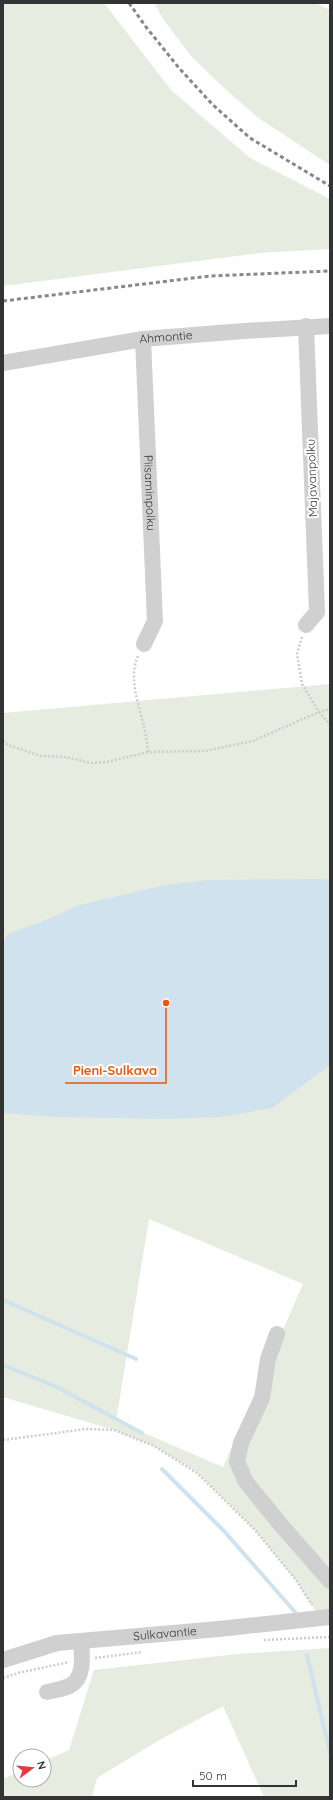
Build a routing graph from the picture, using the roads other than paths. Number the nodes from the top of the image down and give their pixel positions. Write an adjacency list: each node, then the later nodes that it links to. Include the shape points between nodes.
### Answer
1 (306, 326): 2 (street, Ahmontie); 3 (street, Ahmontie); 5 (street, Majavanpolku, via 317,612)
2 (330, 326)
3 (143, 339): 4 (street, Ahmontie); 6 (street, Piisaminpolku, via 155,621)
4 (3, 363)
5 (306, 625)
6 (144, 644)
7 (277, 1334): 8 (street, via 268,1359 262,1398 241,1443 237,1462 246,1482 281,1526)
8 (330, 1580)
9 (325, 1618): 10 (street, Sulkavantie)
10 (81, 1641): 11 (street, Sulkavantie, via 57,1643); 12 (street, via 82,1659 79,1674 72,1685)
11 (3, 1660)
12 (47, 1692)

